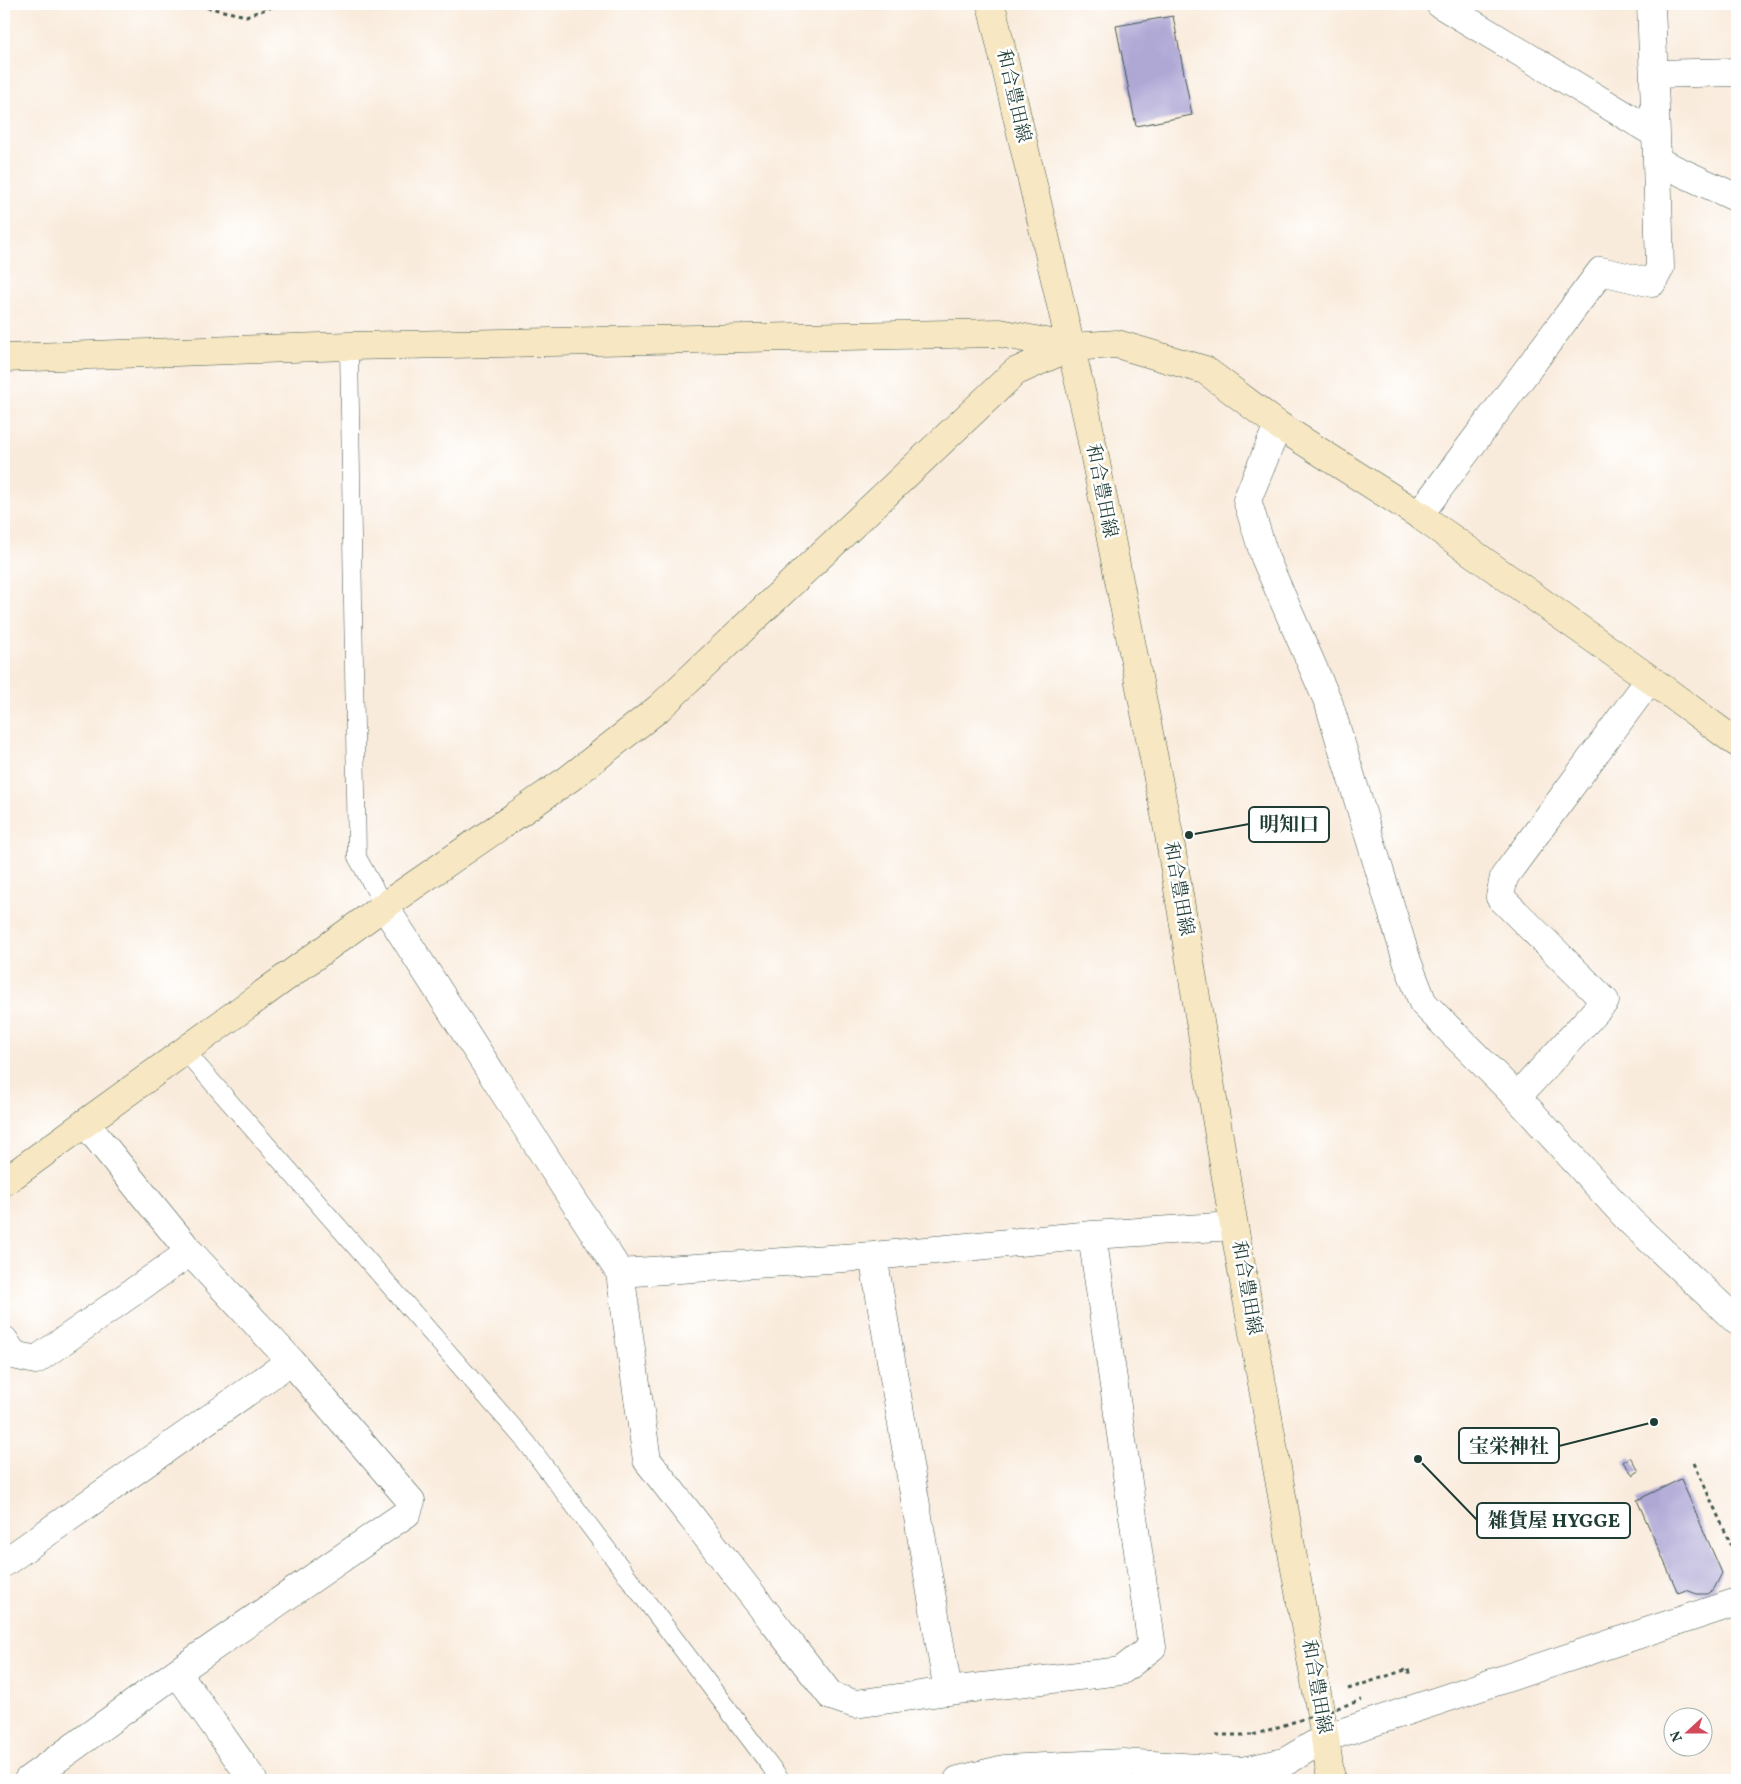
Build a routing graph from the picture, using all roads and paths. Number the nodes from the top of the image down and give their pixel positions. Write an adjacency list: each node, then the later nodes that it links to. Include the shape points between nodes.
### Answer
1 (191, 4): 2 (path, via 246,16)
2 (274, 4)
3 (991, 4): 12 (street, 和合豊田線)
4 (1440, 4): 8 (street)
5 (1651, 4): 7 (street)
6 (1737, 72): 7 (street)
7 (1654, 74): 8 (street)
8 (1656, 134): 9 (street)
9 (1657, 161): 10 (street); 15 (street, via 1660,268 1652,283 1600,271)
10 (1737, 198)
11 (348, 346): 12 (street, via 1000,333); 13 (street); 18 (lane, via 357,857)
12 (1070, 347): 14 (street, via 1116,344 1205,370); 18 (street, via 1015,372 659,708 570,778); 23 (street, 和合豊田線, via 1087,417 1169,835)
13 (4, 358)
14 (1278, 425): 15 (street); 20 (street, via 1247,500 1266,558 1329,704 1407,961 1423,1003)
15 (1419, 515): 16 (street)
16 (1650, 679): 17 (street); 20 (street, via 1504,877 1500,897 1605,1001)
17 (1737, 743)
18 (384, 906): 19 (street); 27 (street)
19 (185, 1051): 21 (street); 42 (lane, via 527,1444)
20 (1517, 1097): 28 (street, via 1629,1220)
21 (85, 1123): 22 (street); 25 (street)
22 (4, 1182)
23 (1234, 1226): 24 (street); 39 (street, 和合豊田線)
24 (1092, 1235): 26 (street); 36 (street, via 1152,1646 1121,1671)
25 (190, 1252): 29 (street, via 36,1360 14,1355); 30 (street)
26 (873, 1256): 27 (street); 36 (street)
27 (620, 1273): 36 (street, via 647,1460 831,1696 855,1704)
28 (1737, 1321)
29 (4, 1340)
30 (291, 1361): 33 (street); 35 (street, via 411,1502 407,1512)
31 (1694, 1463): 32 (path)
32 (1737, 1558)
33 (4, 1563)
34 (1737, 1602): 39 (street)
35 (177, 1672): 40 (street); 41 (street)
36 (948, 1691)
37 (1362, 1700): 38 (path, bridge)
38 (1253, 1734)
39 (1326, 1738): 43 (street, via 1285,1762 1242,1771 1123,1764 1004,1769); 44 (street, 和合豊田線)
40 (28, 1780)
41 (253, 1780)
42 (781, 1780)
43 (958, 1780)
44 (1331, 1780)

